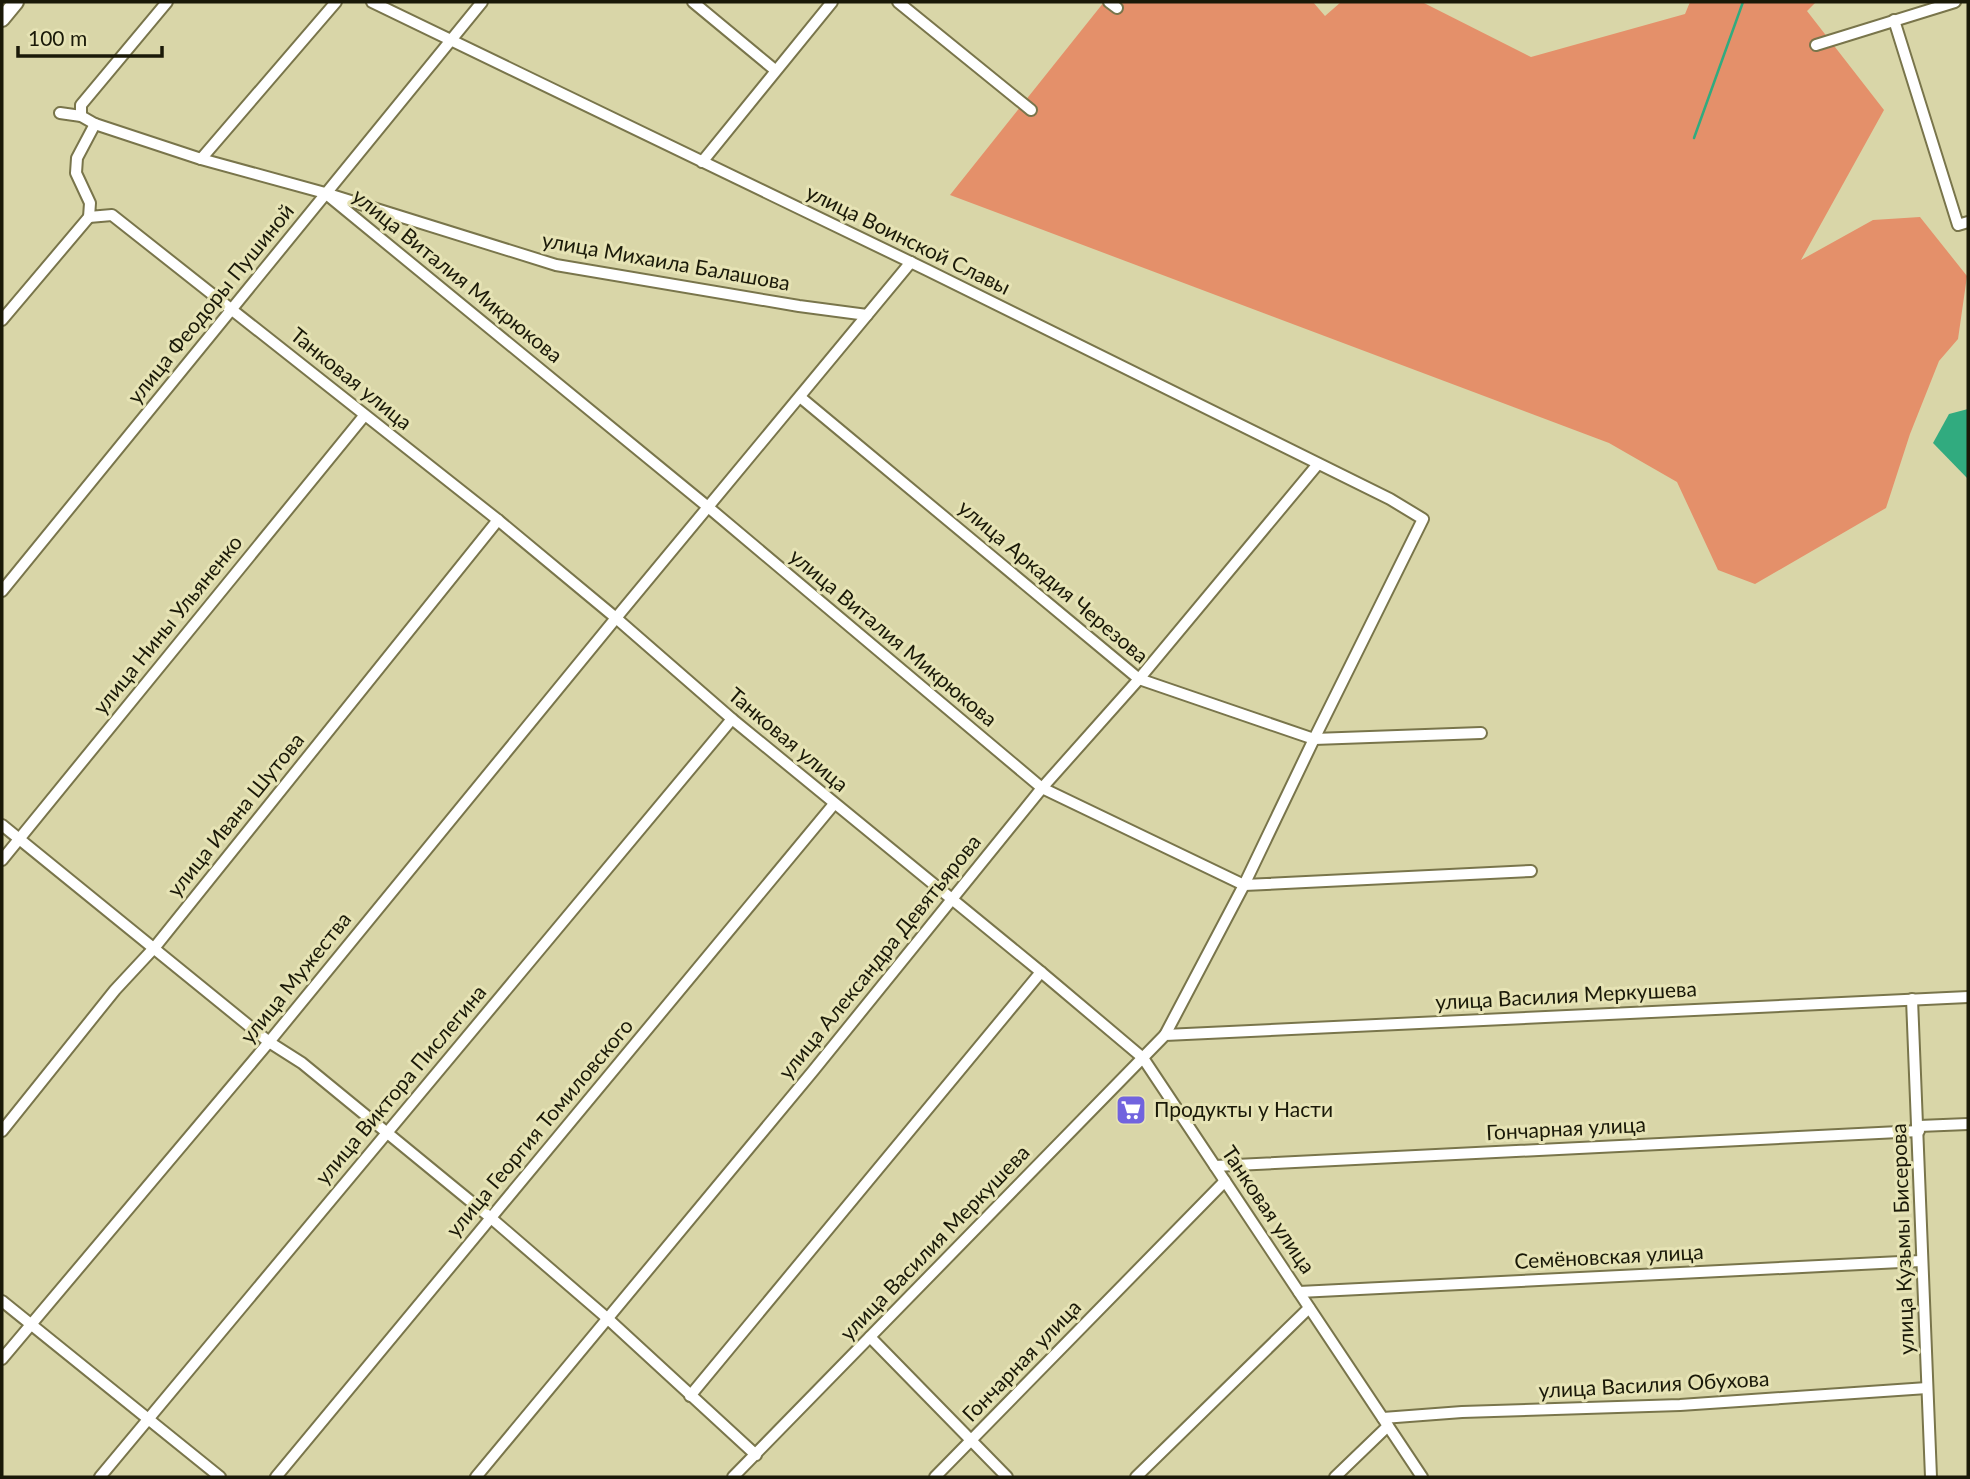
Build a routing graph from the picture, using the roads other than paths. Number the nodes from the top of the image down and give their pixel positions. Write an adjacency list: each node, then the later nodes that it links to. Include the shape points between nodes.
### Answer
1 (16, 2): 10 (street)
2 (167, 2): 17 (street, via 81,105)
3 (336, 2): 19 (street)
4 (372, 2): 12 (street, улица Воинской Славы)
5 (482, 2): 12 (street, улица Феодоры Пушиной)
6 (693, 2): 14 (street)
7 (832, 2): 14 (street)
8 (898, 2): 15 (street)
9 (1955, 2): 11 (street)
10 (2, 19)
11 (1894, 20): 13 (street); 23 (street)
12 (450, 41): 20 (street, улица Воинской Славы); 21 (street, улица Феодоры Пушиной)
13 (1816, 45)
14 (775, 70): 20 (street)
15 (1031, 110)
16 (60, 113): 17 (street, улица Михаила Балашова)
17 (81, 116): 18 (street, улица Михаила Балашова)
18 (95, 124): 19 (street, улица Михаила Балашова); 22 (street, via 77,158 76,173 90,203)
19 (201, 159): 21 (street, улица Михаила Балашова)
20 (702, 162): 24 (street, улица Воинской Славы)
21 (325, 192): 25 (street, улица Феодоры Пушиной); 26 (street, улица Михаила Балашова, via 556,265); 31 (street, улица Виталия Микрюкова)
22 (89, 217): 25 (street, Танковая улица, via 112,215); 27 (street)
23 (1963, 224)
24 (911, 262): 26 (street, улица Мужества); 30 (street, улица Воинской Славы)
25 (233, 308): 29 (street, Танковая улица); 34 (street, улица Феодоры Пушиной)
26 (867, 315): 28 (street, улица Мужества)
27 (2, 320)
28 (800, 397): 31 (street, улица Мужества); 36 (street, улица Аркадия Черезова)
29 (364, 416): 33 (street, Танковая улица); 43 (street, улица Нины Ульяненко)
30 (1318, 464): 32 (street, улица Воинской Славы); 36 (street, улица Александра Девятьярова)
31 (708, 507): 35 (street, улица Мужества); 40 (street, улица Виталия Микрюкова)
32 (1423, 519): 39 (street, улица Василия Меркушева)
33 (498, 520): 35 (street, Танковая улица); 48 (street, улица Ивана Шутова)
34 (2, 591)
35 (616, 618): 37 (street, Танковая улица); 53 (street, улица Мужества)
36 (1139, 679): 39 (street, улица Аркадия Черезова); 40 (street, улица Александра Девятьярова)
37 (732, 719): 41 (street, Танковая улица); 58 (street, улица Виктора Пислегина)
38 (1481, 733): 39 (street, улица Аркадия Черезова)
39 (1314, 739): 46 (street, улица Василия Меркушева)
40 (1042, 788): 46 (street, улица Виталия Микрюкова); 47 (street, улица Александра Девятьярова)
41 (834, 804): 47 (street, Танковая улица); 61 (street, улица Георгия Томиловского)
42 (2, 825): 43 (street)
43 (19, 839): 44 (street, улица Нины Ульяненко); 48 (street)
44 (2, 860)
45 (1531, 871): 46 (street, улица Виталия Микрюкова)
46 (1244, 885): 52 (street, улица Василия Меркушева)
47 (951, 898): 49 (street, Танковая улица); 66 (street, улица Александра Девятьярова)
48 (155, 947): 53 (street); 57 (street, улица Ивана Шутова)
49 (1041, 972): 54 (street, Танковая улица); 71 (street)
50 (1968, 997): 51 (street, улица Василия Меркушева)
51 (1912, 999): 52 (street, улица Василия Меркушева); 56 (street, улица Кузьмы Бисерова)
52 (1165, 1035): 54 (street, улица Василия Меркушева)
53 (270, 1042): 58 (street); 67 (street, улица Мужества)
54 (1143, 1058): 59 (street, Танковая улица); 68 (street, улица Василия Меркушева)
55 (1968, 1124): 56 (street, Гончарная улица)
56 (1919, 1129): 59 (street, Гончарная улица); 62 (street, улица Кузьмы Бисерова)
57 (2, 1130)
58 (385, 1133): 61 (street); 72 (street, улица Виктора Пислегина)
59 (1215, 1166): 60 (street, Танковая улица)
60 (1224, 1181): 63 (street, Танковая улица); 74 (street, Гончарная улица)
61 (491, 1218): 66 (street); 78 (street, улица Георгия Томиловского)
62 (1921, 1261): 63 (street, Семёновская улица); 70 (street, улица Кузьмы Бисерова)
63 (1299, 1292): 65 (street, Танковая улица)
64 (2, 1301): 67 (street)
65 (1309, 1308): 73 (street, Танковая улица); 83 (street)
66 (607, 1318): 71 (street); 79 (street, улица Александра Девятьярова)
67 (30, 1325): 69 (street, улица Мужества); 72 (street)
68 (870, 1337): 74 (street); 75 (street, улица Василия Меркушева)
69 (2, 1359)
70 (1927, 1388): 73 (street, улица Василия Обухова, via 1680,1405 1462,1412); 86 (street, улица Кузьмы Бисерова)
71 (690, 1396): 75 (street)
72 (149, 1419): 76 (street, улица Виктора Пислегина); 77 (street)
73 (1385, 1422): 84 (street); 85 (street, Танковая улица)
74 (971, 1441): 81 (street, Гончарная улица); 82 (street)
75 (756, 1455): 80 (street, улица Василия Меркушева)
76 (100, 1477)
77 (220, 1477)
78 (276, 1477)
79 (476, 1477)
80 (733, 1477)
81 (935, 1477)
82 (1007, 1477)
83 (1136, 1477)
84 (1335, 1477)
85 (1422, 1477)
86 (1931, 1477)

